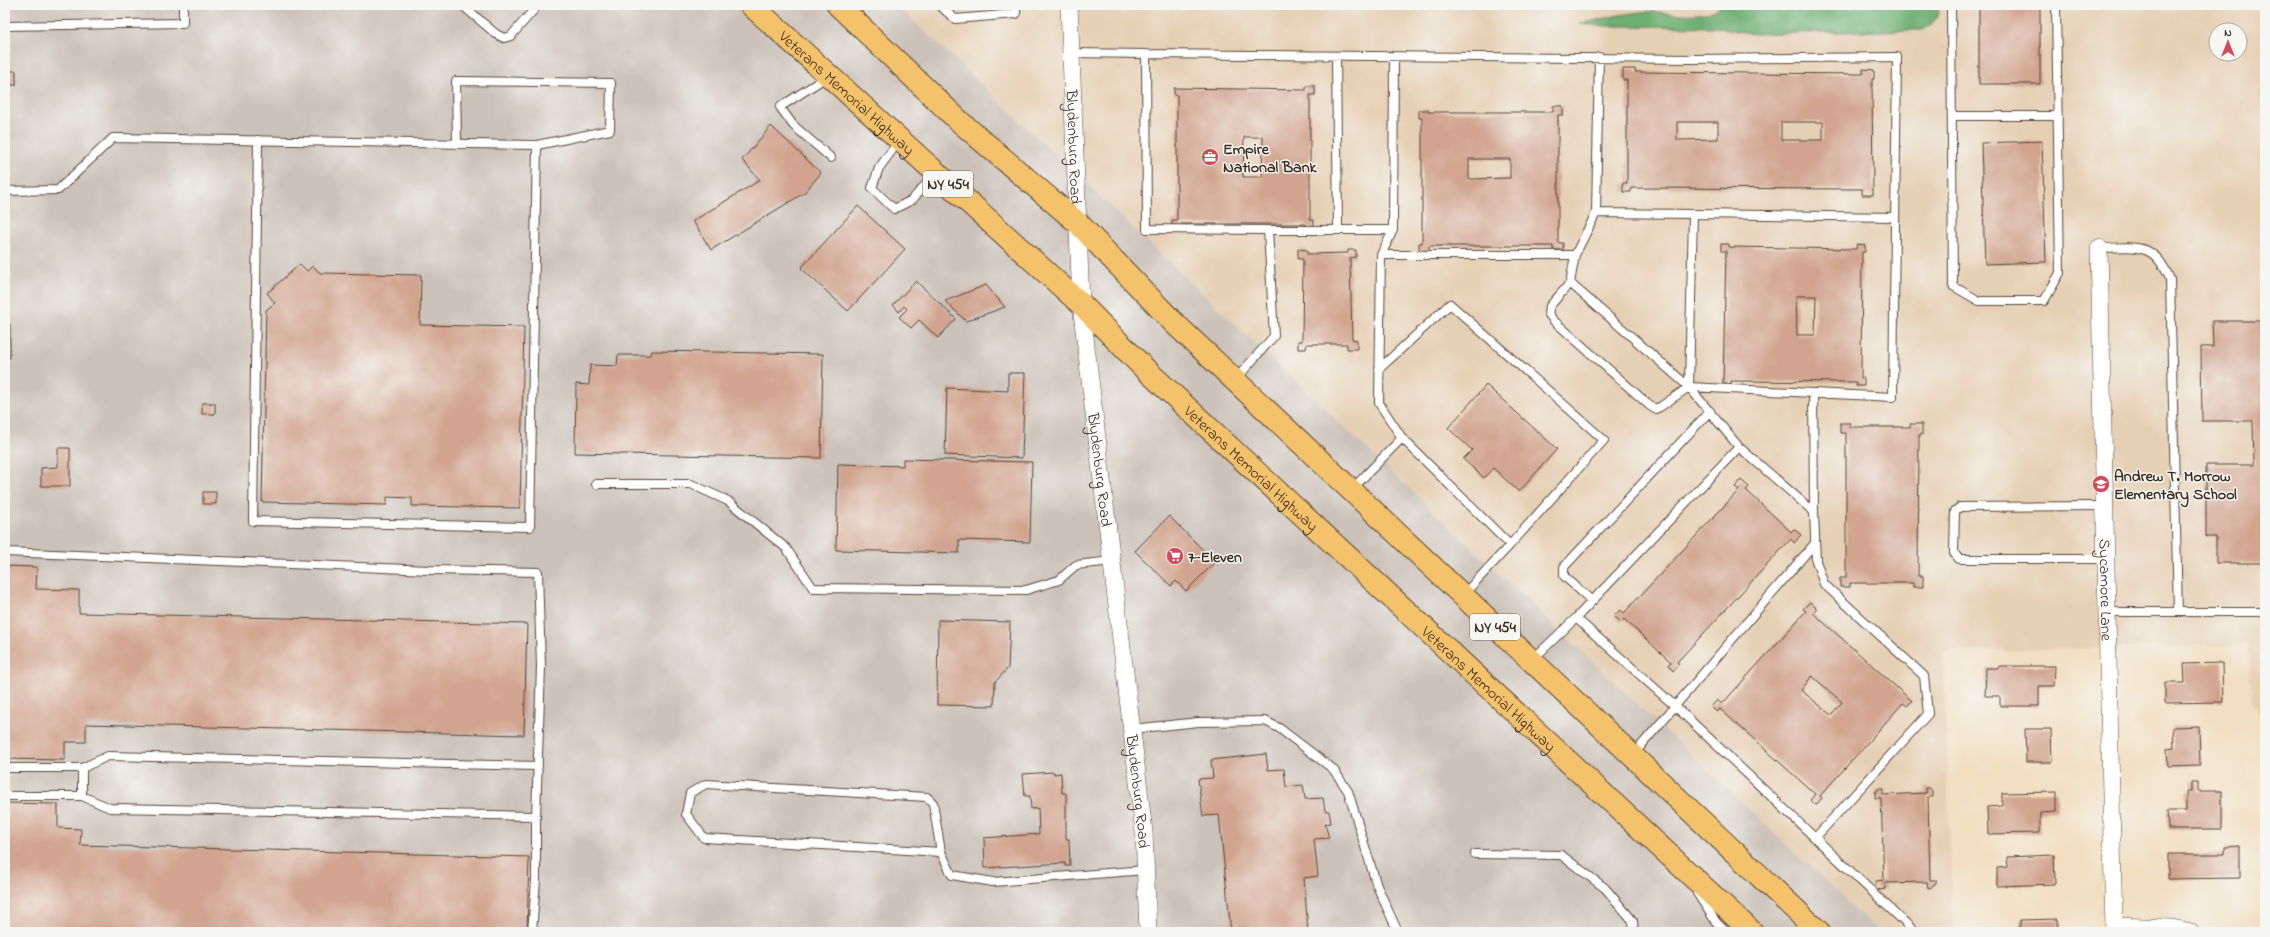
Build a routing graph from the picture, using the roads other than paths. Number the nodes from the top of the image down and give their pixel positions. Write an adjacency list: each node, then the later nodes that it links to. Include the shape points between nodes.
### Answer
1 (183, 5): 11 (lane, via 183,23)
2 (538, 5): 10 (lane, via 511,36 504,38)
3 (751, 5): 17 (highway, Veterans Memorial Highway / NY 454)
4 (838, 5): 30 (highway, NY 454, via 959,121)
5 (939, 5): 6 (lane, via 955,19 1016,14)
6 (1016, 5)
7 (1069, 5): 12 (street, Blydenburg Road)
8 (1951, 5): 18 (lane)
9 (2056, 5): 19 (lane)
10 (465, 6)
11 (5, 26)
12 (1071, 53): 13 (lane); 30 (street, Blydenburg Road)
13 (1146, 54): 14 (lane); 32 (lane, via 1147,229)
14 (1336, 56): 16 (lane); 31 (lane)
15 (1599, 57): 16 (lane); 27 (lane); 29 (lane, via 1897,57)
16 (1394, 58): 33 (lane)
17 (829, 76): 21 (highway, Veterans Memorial Highway / NY 454); 24 (lane, via 780,107 793,125)
18 (1953, 116): 19 (lane); 19 (lane, via 1953,286 1979,302 2044,302 2060,273)
19 (2058, 116)
20 (258, 140): 22 (lane); 23 (lane, via 253,521 522,527 530,527); 26 (lane, via 113,138 58,190)
21 (900, 140): 25 (highway, Veterans Memorial Highway / NY 454); 25 (lane, via 879,168 872,188 894,209 912,200)
22 (457, 144): 23 (lane); 23 (lane, via 456,81 611,82 610,130)
23 (537, 146)
24 (831, 158)
25 (936, 173): 38 (highway, Veterans Memorial Highway / NY 454)
26 (5, 191)
27 (1596, 213): 28 (lane); 36 (lane)
28 (1694, 214): 29 (lane); 41 (lane)
29 (1895, 217): 42 (lane, via 1893,397)
30 (1078, 224): 38 (street, Blydenburg Road); 40 (highway, NY 454, via 1172,321)
31 (1338, 229): 32 (lane); 33 (lane)
32 (1268, 230): 40 (lane, via 1274,336)
33 (1393, 230): 35 (lane)
34 (2099, 248): 48 (street, Sycamore Lane); 58 (lane, via 2143,248 2156,255 2164,264 2170,279)
35 (1381, 255): 36 (lane); 39 (lane)
36 (1575, 255): 37 (lane)
37 (1570, 283): 41 (lane); 41 (lane, via 1550,306 1548,313 1650,406 1655,409 1660,407)
38 (1081, 304): 54 (street, Blydenburg Road); 74 (highway, Veterans Memorial Highway / NY 454, via 1147,371)
39 (1379, 369): 44 (lane, via 1379,403); 51 (lane, via 1450,304 1604,440)
40 (1235, 380): 47 (highway, NY 454)
41 (1689, 386): 42 (lane); 43 (lane)
42 (1813, 393): 49 (lane)
43 (1710, 411): 45 (lane); 56 (lane, via 1564,567 1564,576)
44 (1402, 438): 47 (lane); 51 (lane)
45 (1739, 447): 49 (lane); 56 (lane)
46 (596, 484): 54 (lane, via 691,484 728,501 786,548 813,588 1026,590 1059,580 1076,565)
47 (1351, 490): 55 (highway, NY 454)
48 (2104, 506): 53 (street, Sycamore Lane); 53 (lane, via 1960,507 1955,512 1954,553 1959,559)
49 (1814, 512): 50 (lane)
50 (1816, 543): 62 (lane); 71 (lane, via 1816,561 1824,584 1924,676 1928,714)
51 (1510, 545): 55 (lane)
52 (5, 552): 65 (lane, via 538,572 541,666)
53 (2106, 559): 57 (street, Sycamore Lane)
54 (1112, 561): 63 (street, Blydenburg Road)
55 (1462, 596): 61 (highway, NY 454)
56 (1592, 600): 60 (lane)
57 (2107, 612): 58 (lane); 76 (street, Sycamore Lane)
58 (2178, 612): 59 (lane)
59 (2265, 612)
60 (1576, 618): 61 (lane); 62 (lane)
61 (1531, 661): 64 (highway, NY 454)
62 (1676, 707): 64 (lane); 71 (lane)
63 (1132, 729): 75 (street, Blydenburg Road); 79 (lane, via 1199,722 1265,722 1279,728 1334,769 1348,791 1377,886)
64 (1632, 757): 83 (highway, NY 454)
65 (538, 766): 67 (lane, via 108,756); 70 (lane)
66 (5, 768): 67 (lane)
67 (82, 768): 69 (lane)
68 (5, 796): 69 (lane)
69 (82, 796): 70 (lane, via 110,808)
70 (536, 816): 77 (lane, via 536,880)
71 (1815, 838): 84 (lane)
72 (941, 852): 72 (lane, via 704,838 686,814 690,793 706,784 927,797 933,804); 75 (lane, via 952,875 993,882)
73 (1475, 854): 80 (lane, via 1561,855 1605,888 1633,921)
74 (1680, 865): 81 (lane, via 1716,922); 82 (highway, Veterans Memorial Highway / NY 454)
75 (1146, 870): 78 (street, Blydenburg Road)
76 (2114, 929): 85 (street, via 2172,928)
77 (532, 932)
78 (1148, 932)
79 (1398, 932)
80 (1634, 932)
81 (1726, 932)
82 (1752, 932)
83 (1819, 932)
84 (1915, 932)
85 (2191, 932)

